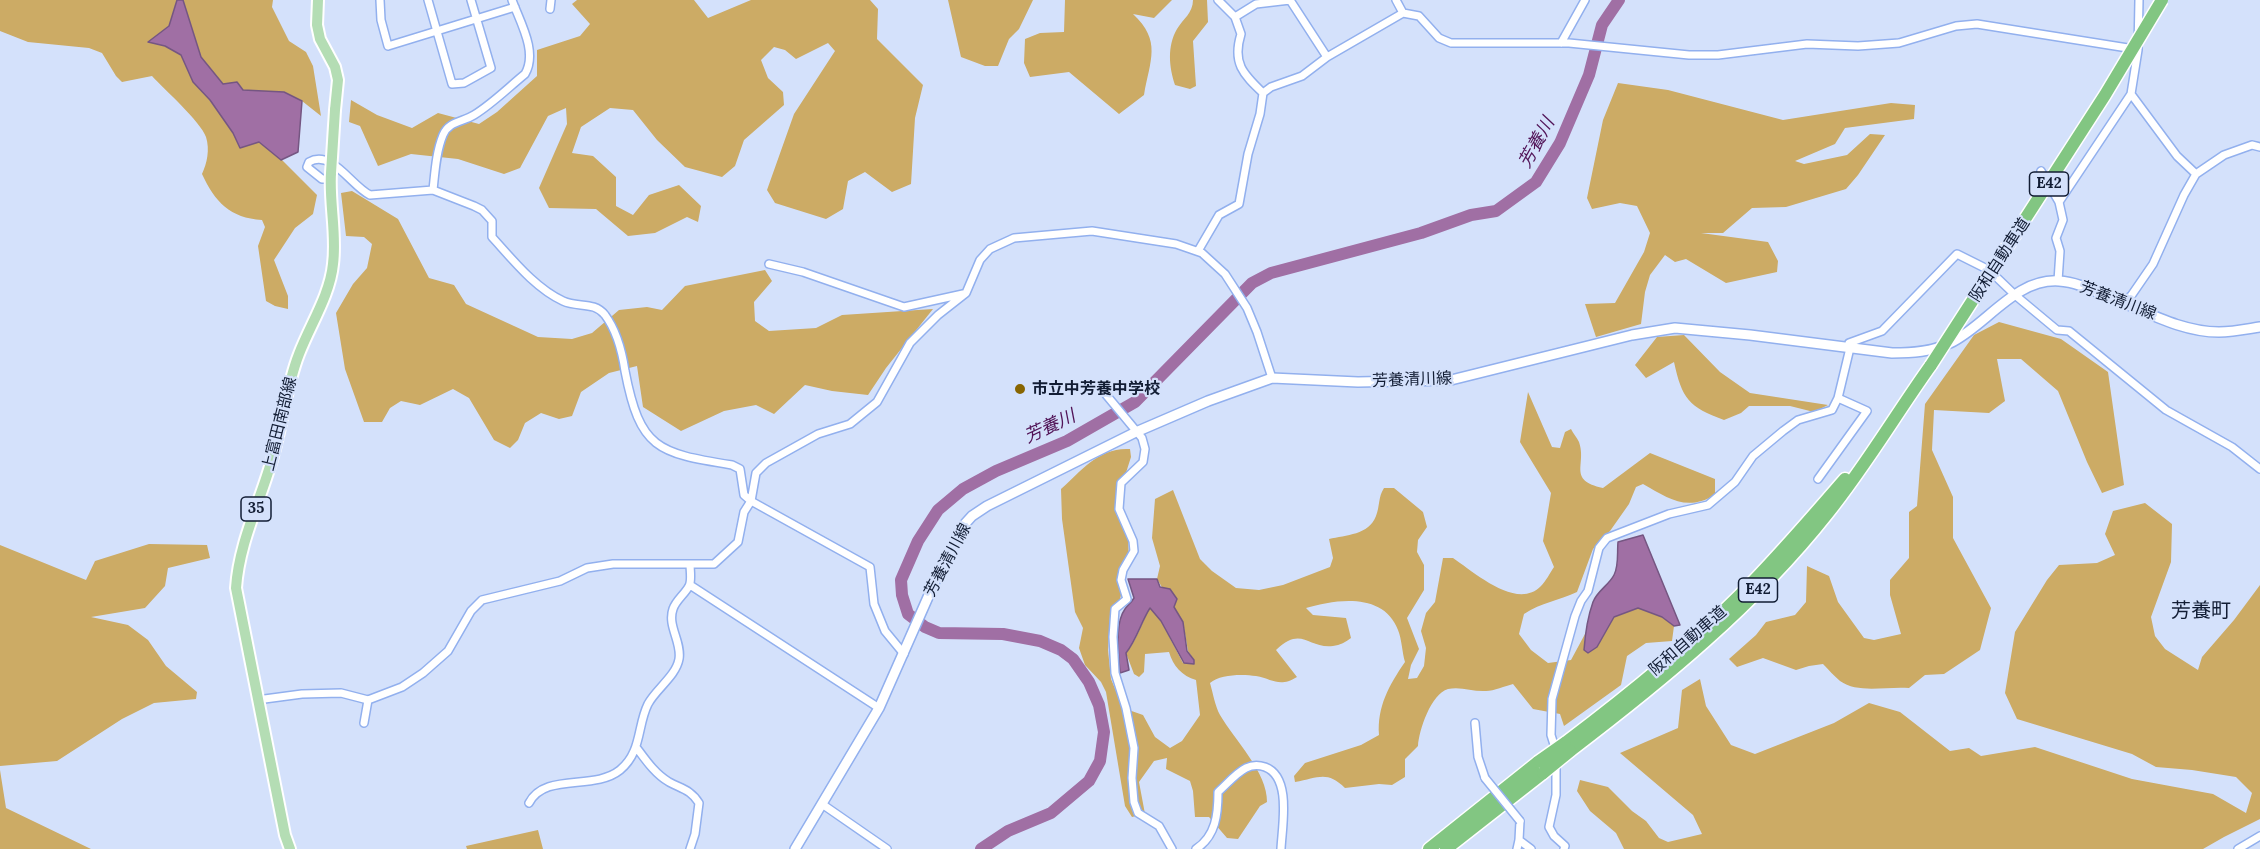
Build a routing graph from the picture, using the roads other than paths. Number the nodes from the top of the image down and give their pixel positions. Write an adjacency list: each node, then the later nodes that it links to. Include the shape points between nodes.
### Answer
1 (318, 0): 28 (main road, 上富田南部線 / 35, bridge, via 320,39 338,80)
2 (381, 0): 19 (street, via 381,21 388,46)
3 (428, 0): 19 (street)
4 (471, 0): 18 (street)
5 (551, 0): 14 (street)
6 (1218, 0): 17 (street)
7 (1290, 0): 17 (street, via 1256,4); 22 (street)
8 (1396, 0): 16 (street)
9 (1586, 0): 20 (street)
10 (2139, 0): 15 (street)
11 (2156, 0): 15 (street, via 2151,8)
12 (2162, 0): 59 (highway, 阪和自動車道 / E42, bridge, via 1931,365 1827,515 1778,571 1669,672)
13 (514, 4): 18 (street); 29 (street, via 531,54 530,66 473,116 448,128 437,157)
14 (550, 9)
15 (2139, 12): 21 (street)
16 (1403, 13): 20 (street, via 1419,16 1439,38 1451,43); 22 (street)
17 (1235, 17): 23 (street, via 1242,34 1236,51 1243,74)
18 (476, 19): 19 (street); 19 (street, via 491,68 464,83 452,84)
19 (437, 31)
20 (1565, 43): 21 (street, via 1718,55 1807,44 1899,43 1956,26 1977,24)
21 (2138, 50): 24 (street)
22 (1327, 57): 23 (street, via 1302,76)
23 (1263, 93): 31 (street, via 1239,204 1219,215)
24 (2131, 94): 27 (street, via 2177,156); 30 (street)
25 (2260, 147): 27 (street, via 2252,145 2224,155)
26 (2041, 171): 30 (street)
27 (2196, 174): 36 (street, via 2153,264 2131,296)
28 (331, 176): 29 (street, via 322,179 308,167 309,162 326,160 370,195); 49 (main road, 上富田南部線 / 35, via 333,265 294,367 281,431 237,570 236,588)
29 (433, 190): 45 (street, via 482,210 492,220 492,237 544,289 565,302 597,307 616,334 637,416 654,442 686,458 740,469 744,495)
30 (2060, 202): 33 (street, via 2063,220 2056,238 2060,251)
31 (1198, 251): 34 (street, via 1092,231 1014,238 990,249 980,260); 39 (street, via 1225,274 1247,308)
32 (769, 264): 34 (street, via 904,307)
33 (2058, 281): 35 (main road, 芳養清川線, via 2035,285); 36 (main road, 芳養清川線, via 2080,285)
34 (966, 293): 45 (street, via 910,343 877,402 850,424 818,434 766,463 756,474)
35 (2015, 295): 38 (main road, 芳養清川線, via 1951,343 1934,349 1892,353); 38 (street, via 1989,270 1957,254 1882,331 1849,343); 43 (street, via 2057,330 2069,331 2166,410 2232,447)
36 (2122, 302): 37 (main road, 芳養清川線, via 2179,326 2204,331)
37 (2260, 327)
38 (1850, 348): 39 (main road, 芳養清川線, via 1675,328 1451,380 1358,382); 41 (street)
39 (1272, 378): 42 (main road, 芳養清川線)
40 (1103, 391): 42 (street)
41 (1838, 398): 44 (street, via 1867,411); 70 (street, via 1832,410 1798,420 1752,456 1735,482 1708,505 1622,531 1607,538 1599,548 1552,699 1551,735 1557,780 1549,827)
42 (1133, 428): 48 (main road, 芳養清川線, via 972,516 962,527); 64 (street, via 1145,449 1143,462 1121,483 1119,509 1134,551 1121,580 1127,599 1115,609 1115,673 1134,748 1134,802 1138,813 1159,826)
43 (2260, 469)
44 (1818, 479)
45 (752, 501): 46 (street, via 744,512 738,542 714,564); 48 (street, via 870,567 874,604 885,631)
46 (690, 564): 47 (street); 50 (street, via 586,568 560,581 482,600 471,611 448,651 423,673 402,687)
47 (690, 585): 51 (street); 54 (street, via 673,609 679,658 649,702)
48 (904, 654): 51 (main road, 芳養清川線)
49 (257, 700): 50 (street, via 341,693); 60 (main road, 上富田南部線 / 35)
50 (368, 700): 52 (street)
51 (879, 708): 56 (main road, 芳養清川線)
52 (364, 723)
53 (1475, 723): 58 (street, bridge, via 1478,757 1485,778 1520,821)
54 (636, 747): 55 (street, via 620,770 604,779 549,787 534,793); 61 (street, via 658,774 694,794 699,803)
55 (529, 803)
56 (822, 804): 62 (main road, 芳養清川線); 63 (street)
57 (2260, 836): 71 (street)
58 (1520, 840): 68 (street); 69 (street)
59 (1445, 845): 67 (highway, 阪和自動車道 / E42)
60 (290, 849)
61 (690, 849)
62 (795, 849)
63 (887, 849)
64 (1172, 849)
65 (1196, 849): 66 (street, via 1207,842 1218,817 1218,792 1252,765 1273,772 1283,789)
66 (1281, 849)
67 (1429, 849)
68 (1516, 849)
69 (1531, 849)
70 (1564, 849)
71 (2238, 849)

